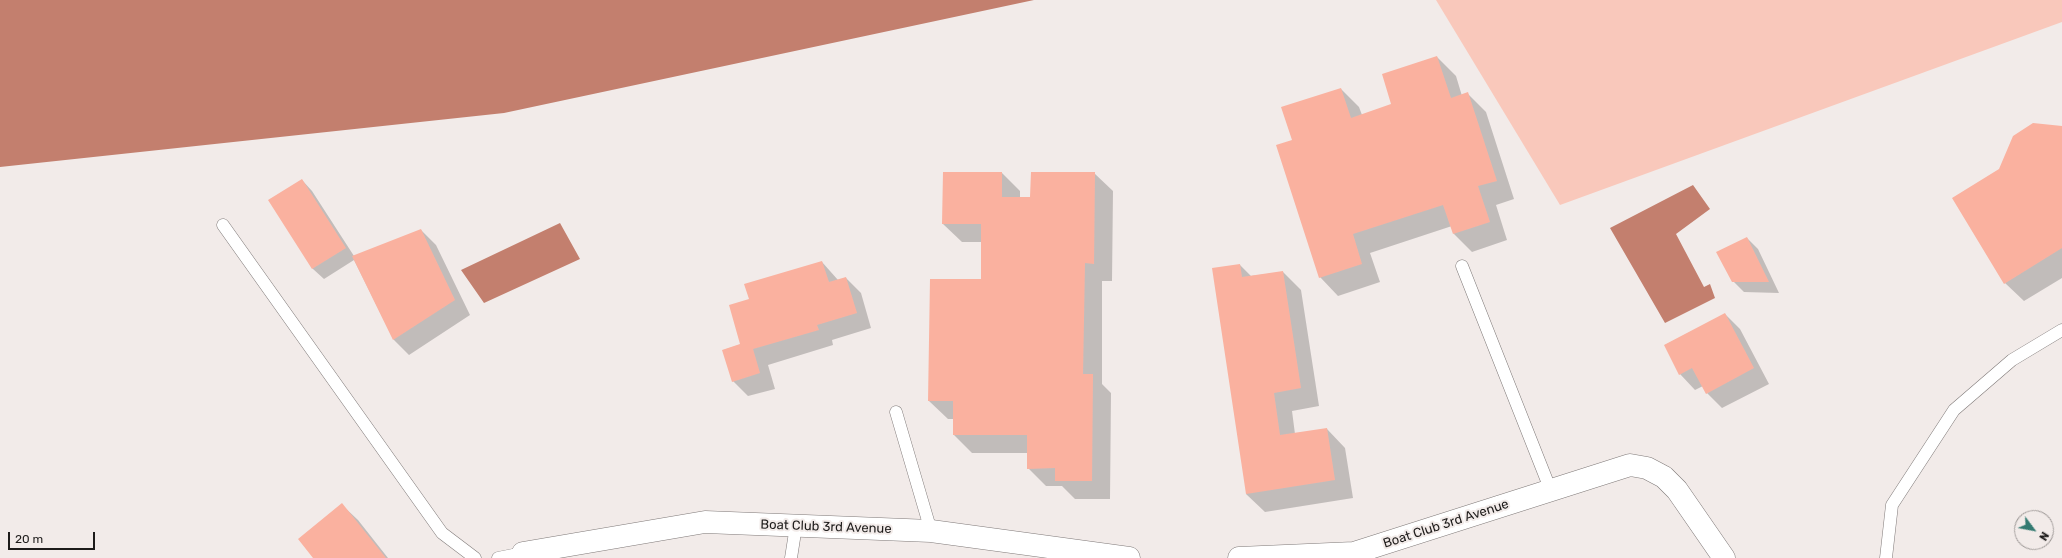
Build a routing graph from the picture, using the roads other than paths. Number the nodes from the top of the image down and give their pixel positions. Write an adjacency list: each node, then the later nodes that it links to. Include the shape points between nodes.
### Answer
1 (223, 225): 9 (lane, via 442,533)
2 (1462, 266): 5 (lane)
3 (2062, 330): 15 (lane, via 2012,360 1954,410 1892,504)
4 (896, 412): 7 (lane)
5 (1551, 491): 13 (street, Boat Club 3rd Avenue, via 1354,553); 14 (street, Boat Club 3rd Avenue, via 1630,465 1647,468 1664,477 1677,490)
6 (796, 526): 7 (street, Boat Club 3rd Avenue); 8 (street, Boat Club 3rd Avenue, via 705,522); 11 (lane)
7 (931, 531): 12 (street, Boat Club 3rd Avenue)
8 (525, 556): 10 (lane)
9 (475, 558)
10 (498, 558)
11 (791, 558)
12 (1129, 558)
13 (1239, 558)
14 (1724, 558)
15 (1886, 558)

